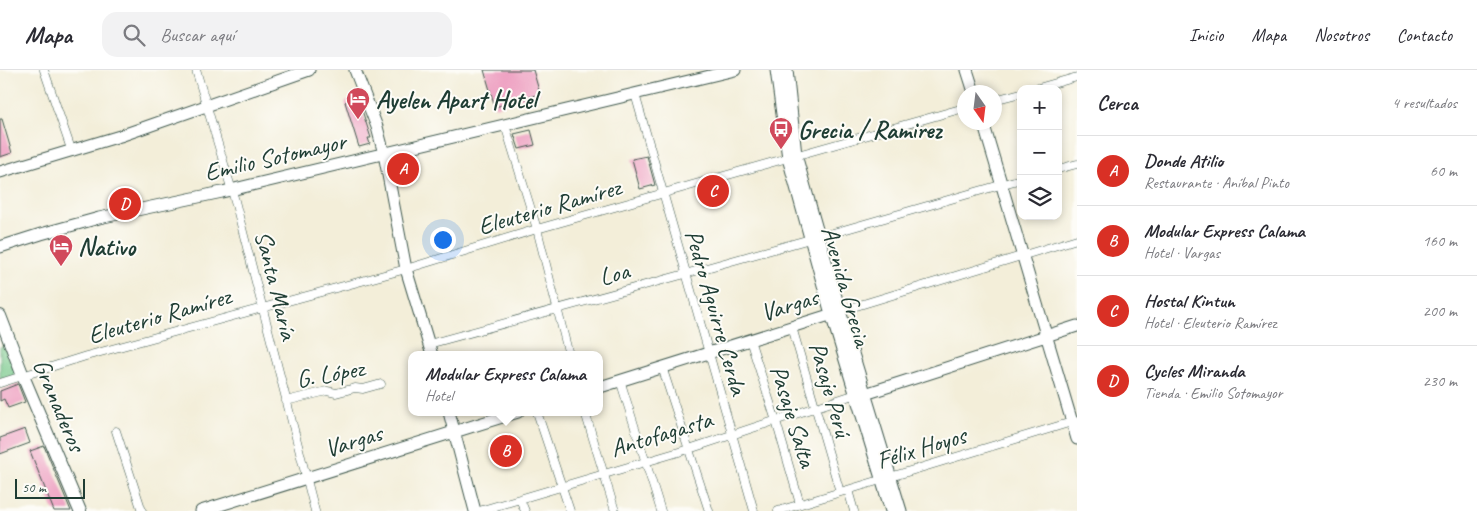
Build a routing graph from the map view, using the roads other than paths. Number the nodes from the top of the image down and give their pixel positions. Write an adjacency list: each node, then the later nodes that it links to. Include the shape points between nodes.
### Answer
1 (44, 70): 19 (street)
2 (196, 70): 15 (street, Santa María)
3 (309, 70): 15 (street)
4 (355, 70): 20 (street)
5 (736, 70): 12 (street, Emilio Sotomayor)
6 (776, 70): 21 (street, Avenida Grecia)
7 (787, 70): 21 (street, Avenida Grecia)
8 (967, 70): 10 (street)
9 (1077, 77): 11 (street)
10 (972, 85)
11 (1049, 85)
12 (635, 94): 17 (street, Emilio Sotomayor); 28 (street, Pedro Aguirre Cerda)
13 (1017, 94): 14 (street)
14 (1002, 98)
15 (206, 106): 19 (street); 27 (street, Santa María)
16 (957, 110): 21 (street, Eleuterio Ramírez)
17 (505, 125): 20 (street, Emilio Sotomayor); 29 (street)
18 (985, 130): 26 (street)
19 (72, 152): 24 (street)
20 (384, 154): 27 (street, Emilio Sotomayor); 34 (street)
21 (792, 156): 28 (street, Eleuterio Ramírez); 30 (street, Avenida Grecia)
22 (1077, 164): 23 (street)
23 (1062, 168)
24 (0, 172)
25 (1017, 180): 26 (street, Loa)
26 (1001, 184): 30 (street, Loa); 33 (street)
27 (231, 190): 32 (street, Emilio Sotomayor, via 100,218); 36 (street, Santa María)
28 (662, 194): 29 (street, Eleuterio Ramírez); 35 (street, Pedro Aguirre Cerda)
29 (536, 229): 34 (street, Eleuterio Ramírez); 37 (street)
30 (815, 238): 35 (street, Loa); 38 (street, Avenida Grecia)
31 (1077, 239): 33 (street, Vargas)
32 (0, 247)
33 (1022, 255): 38 (street, Vargas); 42 (street)
34 (406, 269): 36 (street, Eleuterio Ramírez); 44 (street)
35 (685, 274): 37 (street, Loa); 46 (street, Pedro Aguirre Cerda)
36 (262, 307): 48 (street, Eleuterio Ramírez); 54 (street, Santa María)
37 (558, 308): 44 (street, Loa); 45 (street)
38 (836, 313): 40 (street, Vargas); 53 (street, Avenida Grecia)
39 (0, 316): 48 (main road, Granaderos)
40 (792, 326): 43 (street, Vargas); 55 (street, Pasaje Perú)
41 (1077, 326): 42 (street, Antofagasta)
42 (1046, 336): 53 (street, Antofagasta); 61 (street)
43 (750, 340): 46 (street, Vargas); 60 (street, Pasaje Salta)
44 (430, 349)
45 (568, 351)
46 (708, 353): 47 (street, Vargas); 64 (street, Pedro Aguirre Cerda)
47 (662, 367): 49 (street, Vargas); 66 (street)
48 (23, 376): 50 (street, Eleuterio Ramírez); 76 (main road, Granaderos)
49 (620, 380): 52 (street, Vargas); 67 (street)
50 (0, 383)
51 (381, 384): 54 (street, G. López, via 336,393 326,391)
52 (603, 386)
53 (860, 394): 55 (street, Antofagasta); 70 (street, Avenida Grecia)
54 (286, 401): 69 (street, Santa María)
55 (816, 407): 60 (street, Antofagasta); 72 (street, Pasaje Perú)
56 (449, 416): 63 (street)
57 (505, 416): 63 (street, Vargas)
58 (538, 416): 71 (street)
59 (586, 416): 68 (street)
60 (776, 420): 64 (street, Antofagasta); 74 (street, Pasaje Salta)
61 (1074, 421): 65 (street); 70 (street, Félix Hoyos)
62 (116, 431): 77 (street)
63 (454, 432): 69 (street, Vargas); 80 (street)
64 (732, 434): 66 (street, Antofagasta); 87 (street, Pedro Aguirre Cerda)
65 (1077, 439)
66 (689, 449): 67 (street, Antofagasta); 86 (street)
67 (646, 462): 68 (street, Antofagasta); 85 (street)
68 (604, 474): 71 (street, Antofagasta); 84 (street)
69 (306, 478): 78 (street, Vargas); 79 (street, Santa María)
70 (886, 478): 72 (street, Félix Hoyos); 89 (street, Avenida Grecia); 90 (street, Avenida Grecia)
71 (561, 488): 73 (street, Antofagasta); 83 (street)
72 (844, 491): 74 (street, Félix Hoyos); 88 (street, Pasaje Perú)
73 (520, 499): 81 (street, Antofagasta); 82 (street)
74 (800, 504): 75 (street, Félix Hoyos)
75 (781, 510)
76 (80, 511)
77 (142, 511)
78 (201, 511)
79 (315, 511)
80 (475, 511)
81 (479, 511)
82 (524, 511)
83 (570, 511)
84 (616, 511)
85 (662, 511)
86 (709, 511)
87 (754, 511)
88 (854, 511)
89 (891, 511)
90 (901, 511)

